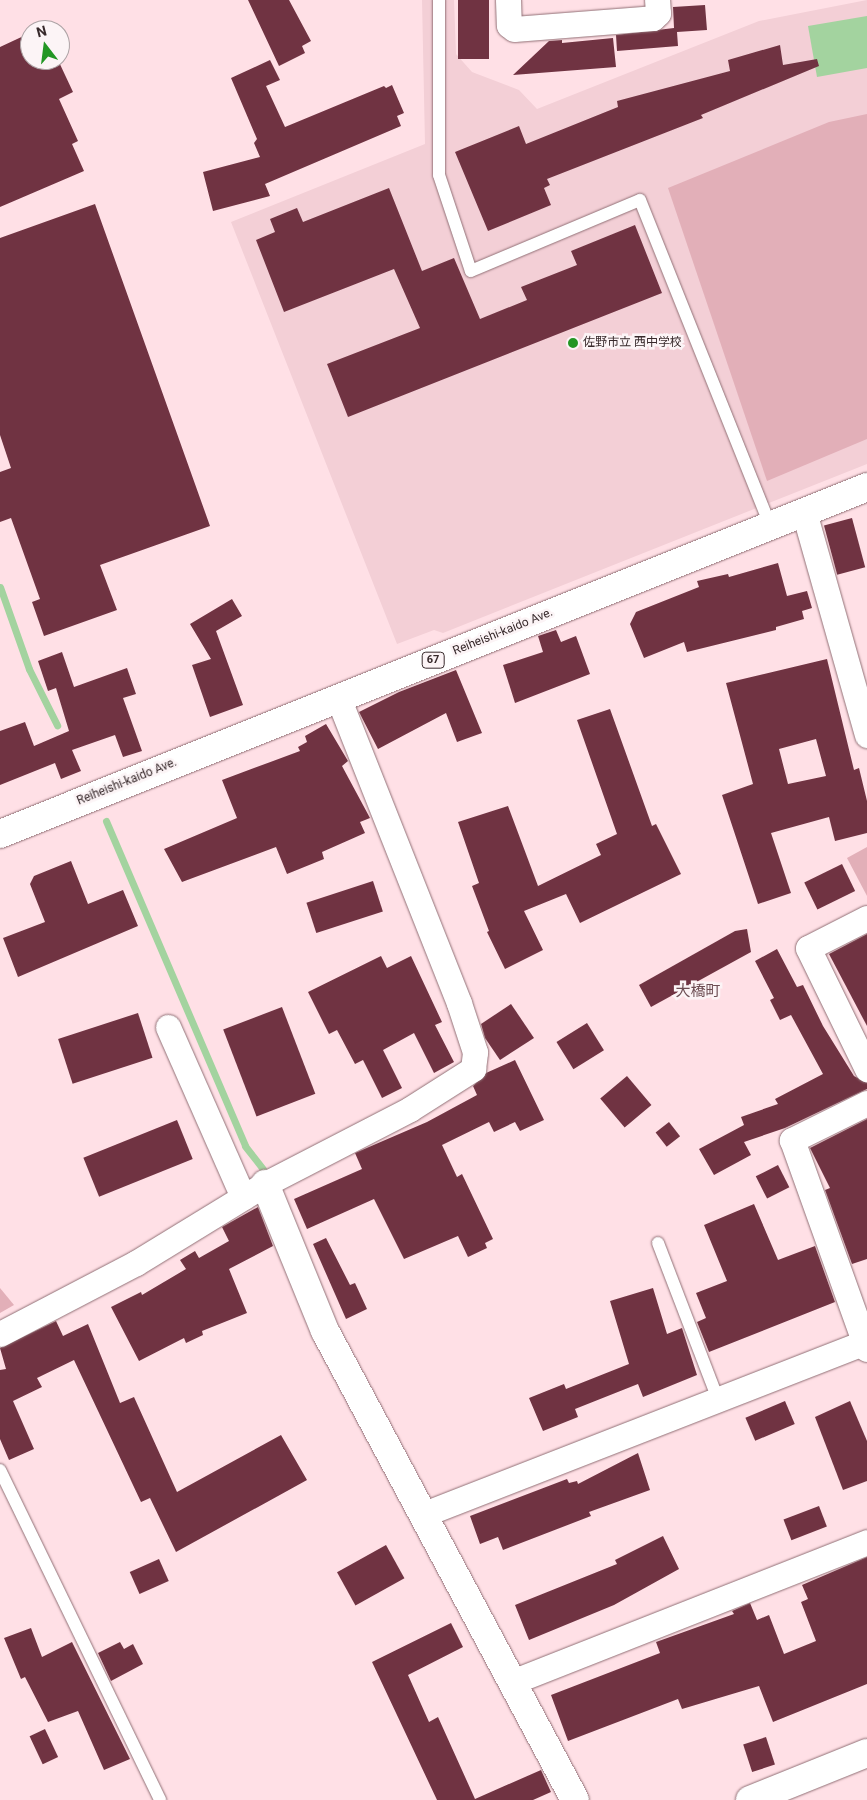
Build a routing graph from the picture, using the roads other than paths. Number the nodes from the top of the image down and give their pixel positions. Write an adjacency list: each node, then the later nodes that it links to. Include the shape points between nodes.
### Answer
1 (439, 0): 6 (lane, via 439,175 471,271 640,200)
2 (508, 0): 3 (street, via 509,25 514,29 653,18 658,13)
3 (657, 0)
4 (867, 487): 5 (main road, Reiheishi-kaido Ave. / 67)
5 (804, 512): 6 (main road, Reiheishi-kaido Ave. / 67); 8 (street)
6 (770, 525): 7 (main road, Reiheishi-kaido Ave. / 67)
7 (338, 698): 9 (main road, Reiheishi-kaido Ave. / 67); 14 (street, via 459,1003 476,1052 475,1061 473,1069 410,1109)
8 (867, 735)
9 (0, 834)
10 (867, 918): 12 (street, via 808,948)
11 (168, 1027): 14 (street)
12 (867, 1069)
13 (867, 1103): 17 (street, via 792,1140)
14 (254, 1190): 16 (street, via 136,1263); 20 (main road, via 325,1331)
15 (658, 1243): 18 (lane)
16 (0, 1334)
17 (866, 1344): 18 (street)
18 (718, 1400): 20 (street)
19 (0, 1470): 24 (lane)
20 (424, 1514): 22 (main road)
21 (867, 1542): 22 (street)
22 (512, 1682): 25 (main road)
23 (867, 1753): 26 (main road)
24 (160, 1800)
25 (575, 1800)
26 (750, 1800)

